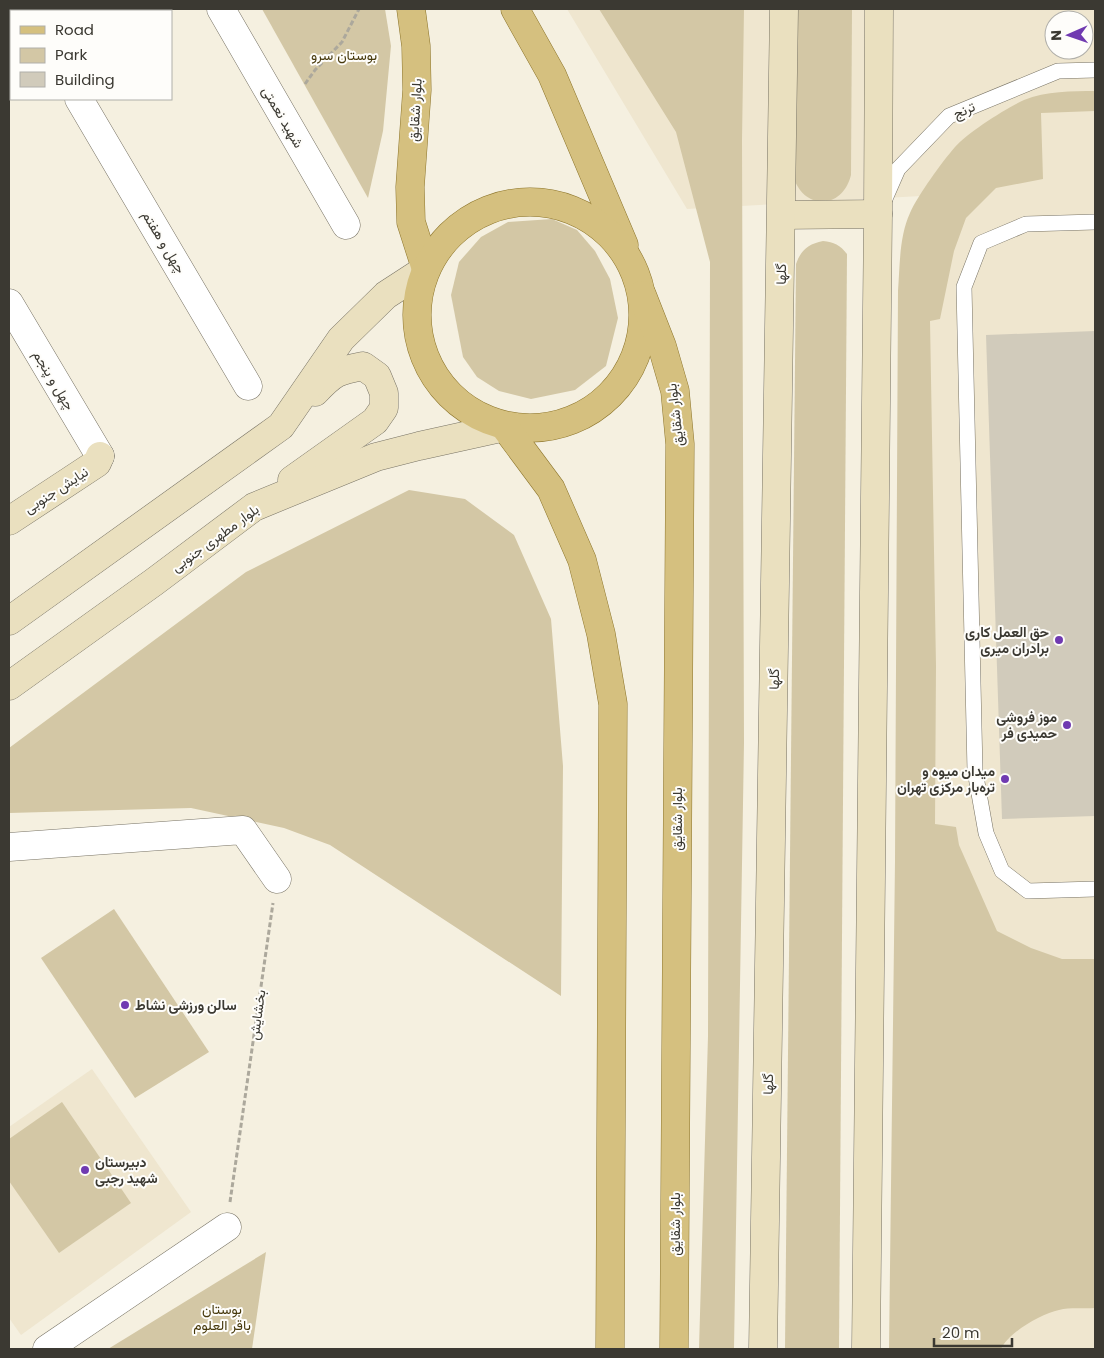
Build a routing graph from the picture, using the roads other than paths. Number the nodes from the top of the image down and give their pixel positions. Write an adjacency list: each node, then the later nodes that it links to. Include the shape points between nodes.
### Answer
1 (221, 9): 11 (street, شهید نعمتی)
2 (412, 9): 13 (main road, بلوار شقایق, via 417,90 410,187 411,222)
3 (515, 9): 12 (main road, via 552,75)
4 (784, 9): 9 (street, گلها)
5 (878, 9): 8 (street)
6 (1095, 70): 8 (lane, ترنج, via 1058,71 949,116 898,169)
7 (80, 100): 16 (street, چهل و هفتم)
8 (878, 214): 9 (street); 32 (street)
9 (782, 215): 31 (street, گلها)
10 (1095, 222): 26 (lane, via 1026,224 981,243 964,287 975,771 986,834 1002,871 1028,891)
11 (346, 224)
12 (632, 265): 13 (main road, via 611,235 588,218 546,202 509,203 475,216 446,238); 14 (main road)
13 (426, 269): 17 (street, via 386,295 341,339); 18 (main road, via 417,301 418,335 428,366 448,394 474,414)
14 (642, 296): 18 (main road, via 642,332 631,368 608,398 578,419 542,429); 30 (main road, بلوار شقایق, via 675,391 680,444)
15 (9, 303): 19 (street, چهل و پنجم)
16 (248, 386)
17 (281, 426): 20 (street, via 328,378 340,371 363,366 377,376 384,394 384,408 375,421); 22 (street)
18 (505, 427): 20 (street, بلوار مطهری جنوبی, via 376,457); 29 (main road, via 551,489 582,560 601,634 613,704)
19 (100, 456): 21 (street, نیایش جنوبی, via 97,463)
20 (254, 507): 23 (street, بلوار مطهری جنوبی)
21 (9, 521)
22 (9, 620)
23 (9, 686)
24 (9, 847): 25 (street, via 243,830)
25 (277, 879)
26 (1095, 889)
27 (227, 1227): 28 (street)
28 (47, 1349)
29 (610, 1349)
30 (674, 1349)
31 (763, 1349)
32 (866, 1349)

